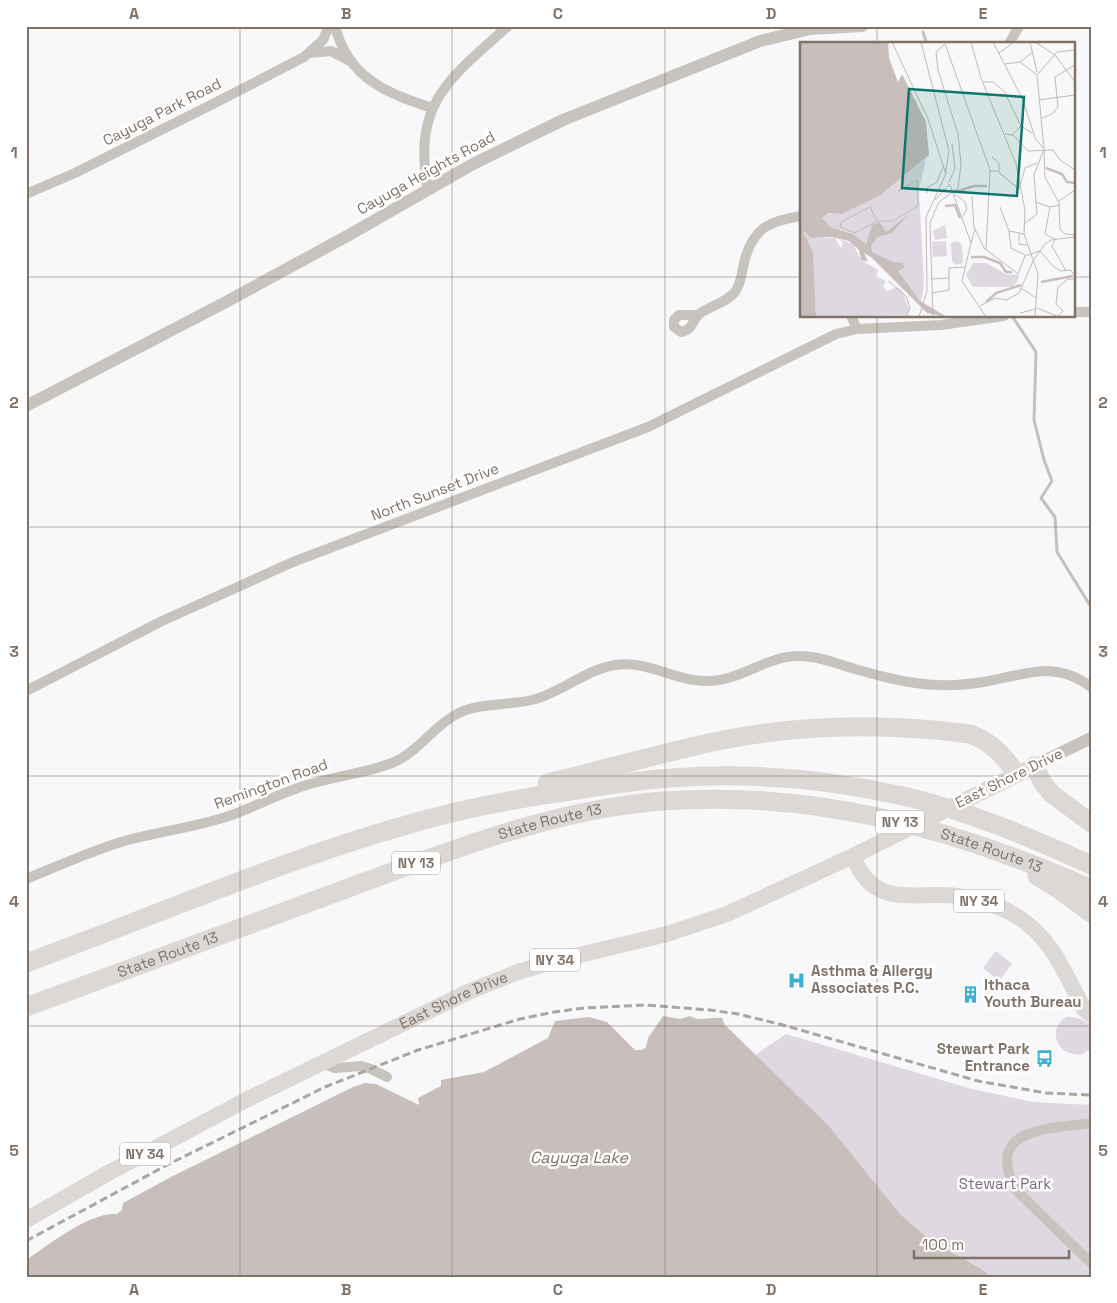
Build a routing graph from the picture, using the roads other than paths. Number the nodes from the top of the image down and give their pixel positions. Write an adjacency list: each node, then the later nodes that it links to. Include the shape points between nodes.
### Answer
1 (329, 26): 7 (street, Cayuga Park Road, via 323,40)
2 (335, 26): 8 (street)
3 (508, 26): 9 (street, via 450,81)
4 (862, 26): 10 (street, Cayuga Heights Road, via 793,32 760,41 563,120)
5 (1019, 26): 6 (street)
6 (1009, 42)
7 (309, 53): 8 (street, Cayuga Park Road, via 331,51); 11 (street, Cayuga Park Road, via 150,136)
8 (348, 60): 9 (street, via 368,80 387,92)
9 (432, 108): 10 (street, via 424,139)
10 (428, 190): 19 (street, Cayuga Heights Road, via 224,303)
11 (26, 194)
12 (800, 216): 15 (street, via 770,224 758,231 749,246 732,296)
13 (1074, 312): 14 (street)
14 (1091, 312)
15 (698, 315)
16 (852, 318): 18 (street)
17 (992, 318): 18 (street, North Sunset Drive, via 941,325)
18 (858, 329): 21 (street, North Sunset Drive, via 826,338 648,427 293,562 162,621)
19 (26, 406)
20 (1091, 687): 30 (street, Remington Road, via 1061,672 1041,671 958,685 916,684 817,658 797,656 784,657 716,681 686,679 637,665 613,665 532,700 465,710 453,716 410,753 390,764 303,786 221,818 123,842)
21 (26, 691)
22 (1091, 738): 23 (street, East Shore Drive)
23 (1034, 766): 24 (main road, East Shore Drive / NY 34); 26 (highway, via 1052,794)
24 (1016, 773): 25 (highway, via 993,745 970,734 890,727 809,728 714,742 513,792); 28 (main road, East Shore Drive / NY 34)
25 (464, 810): 29 (highway, State Route 13 / NY 13, via 563,792 671,778 804,779 874,790 931,804 1006,827); 33 (highway, State Route 13 / NY 13, via 292,862)
26 (1091, 823)
27 (1000, 853): 31 (highway, State Route 13 / NY 13); 32 (highway); 34 (highway, State Route 13 / NY 13, via 943,832 822,807 702,799 614,807 561,818 439,855)
28 (853, 856): 35 (main road, NY 34, via 867,880 882,891 917,897 944,895 968,898 1020,918 1051,948 1084,1009); 36 (main road, East Shore Drive / NY 34, via 702,923 515,973)
29 (1091, 865)
30 (26, 879)
31 (1091, 889)
32 (1091, 913)
33 (26, 963)
34 (26, 1007)
35 (1091, 1015)
36 (320, 1063): 37 (street, via 336,1068 371,1068); 39 (main road, East Shore Drive / NY 34, via 110,1172)
37 (387, 1077)
38 (1091, 1123): 40 (street, via 1022,1135 1013,1144 1007,1162 1008,1176 1016,1190)
39 (26, 1220)
40 (1091, 1263)

